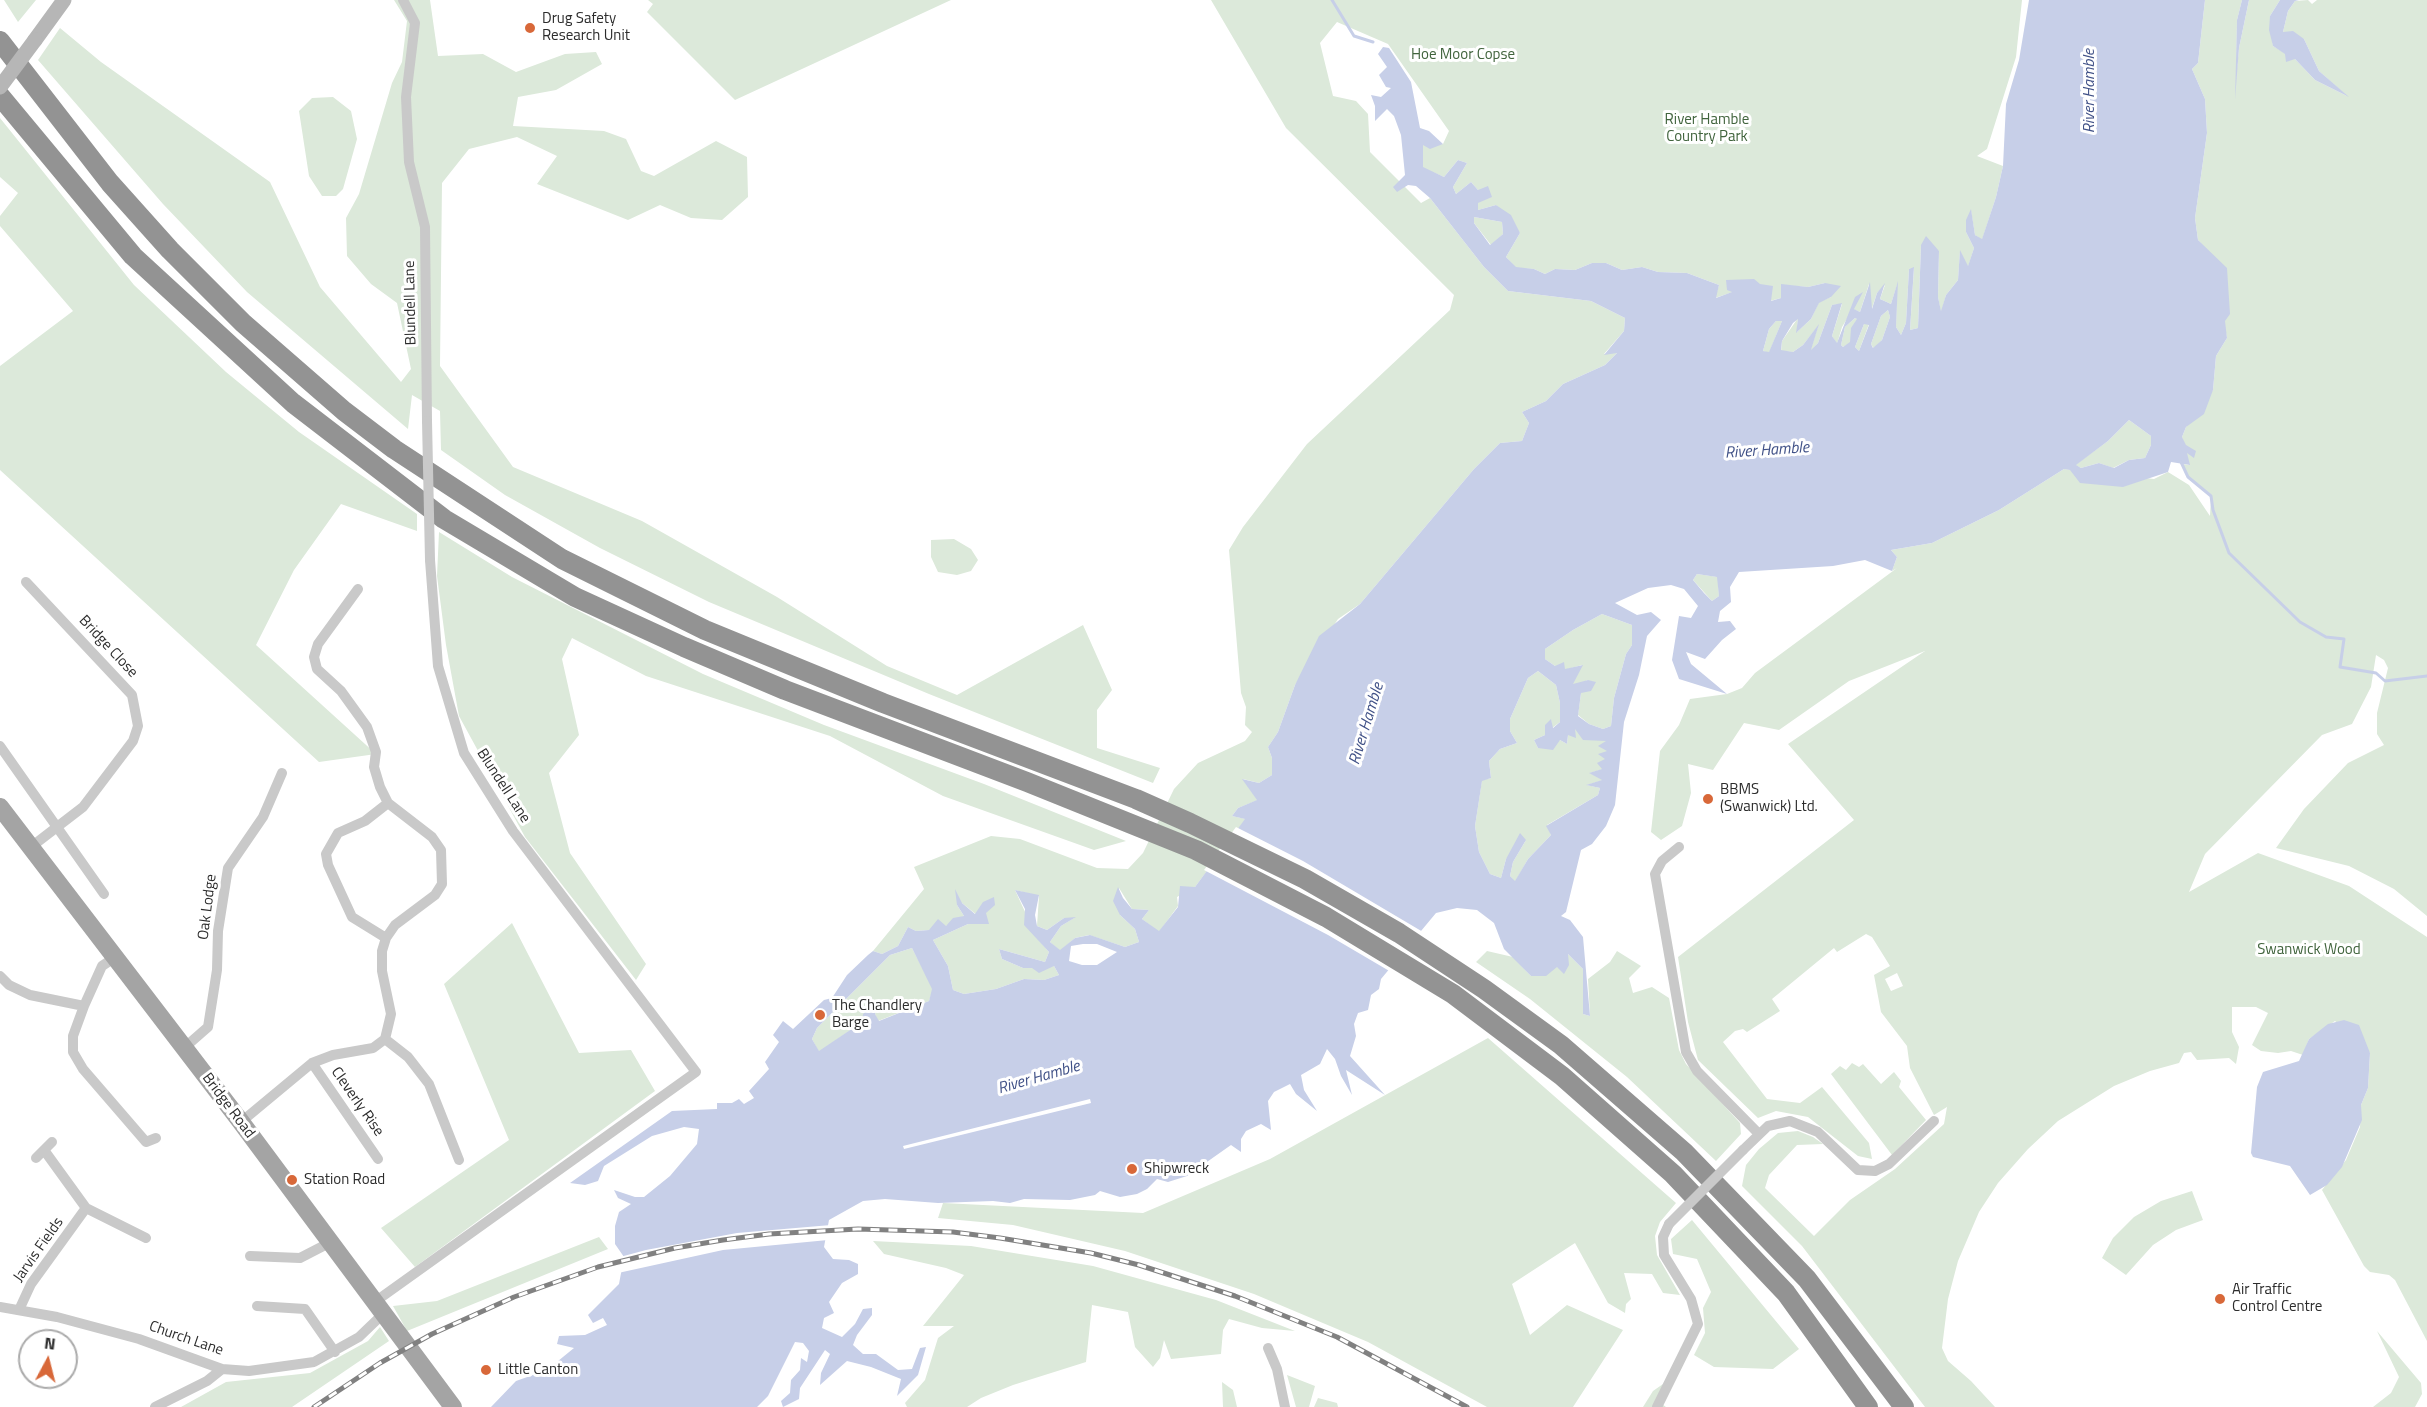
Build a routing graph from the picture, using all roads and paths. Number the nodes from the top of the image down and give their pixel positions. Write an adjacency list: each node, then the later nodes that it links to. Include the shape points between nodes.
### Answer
1 (64, 0): 4 (street, bridge)
2 (403, 0): 36 (street, Blundell Lane, bridge, via 415,23 406,97 409,162 425,227 430,560 438,666 464,753 513,831 696,1072)
3 (0, 40): 46 (highway, via 110,183 243,323 344,411 444,483 562,559 705,630 1136,799 1305,879 1399,933 1561,1045 1684,1152 1808,1279)
4 (0, 87)
5 (0, 96): 45 (highway, via 133,256 293,403 444,519 575,597 684,647 1196,850 1283,893 1395,957 1471,1007 1562,1076 1673,1174 1786,1293)
6 (26, 582): 12 (street, Bridge Close, via 132,695 138,714 138,726 126,750 83,807)
7 (358, 589): 10 (street, via 318,644 314,657 317,669 341,691 366,727 375,752 374,767)
8 (0, 746): 12 (street)
9 (282, 772): 21 (street, Oak Lodge, via 263,817 228,868 208,1027)
10 (388, 803): 16 (street, via 432,837 441,850 443,870 442,884 435,895 395,925); 16 (street, via 364,821 338,832 326,854 352,917)
11 (0, 807): 14 (main road, Bridge Road)
12 (57, 828): 14 (street, Bridge Close); 15 (street)
13 (1679, 847): 25 (street, via 1662,861 1655,874 1686,1052 1697,1071)
14 (31, 848): 17 (main road, Bridge Road)
15 (104, 894)
16 (386, 938): 20 (street, via 382,971 391,1014)
17 (114, 958): 19 (street, via 102,966); 21 (main road, Bridge Road)
18 (0, 976): 19 (street, via 30,995)
19 (84, 1006): 26 (street, via 73,1036 73,1052 81,1072 146,1142)
20 (385, 1039): 22 (street, Cleverly Rise, via 373,1048); 29 (street, via 408,1057 429,1084)
21 (184, 1048): 24 (main road, Bridge Road)
22 (312, 1063): 24 (street, Cleverly Rise); 28 (street, Cleverly Rise)
23 (1934, 1121): 25 (street, via 1887,1166 1869,1172 1854,1167 1818,1132 1805,1125 1782,1121)
24 (241, 1122): 32 (main road, Bridge Road)
25 (1758, 1133): 44 (street, bridge, via 1669,1224 1663,1235 1664,1255 1691,1299 1698,1324)
26 (156, 1138)
27 (44, 1150): 30 (street)
28 (378, 1159)
29 (459, 1160)
30 (86, 1208): 31 (street, via 145,1241); 37 (street, Jarvis Fields, via 31,1284)
31 (156, 1229)
32 (331, 1242): 33 (street, via 300,1258); 36 (main road, Bridge Road)
33 (250, 1256)
34 (257, 1306): 39 (street, via 305,1309)
35 (0, 1307): 37 (street, Church Lane)
36 (380, 1307): 39 (street, Church Lane, via 359,1337); 42 (main road, Bridge Road)
37 (19, 1310): 40 (street, Church Lane, via 139,1339)
38 (1268, 1347): 43 (street)
39 (335, 1352): 40 (street, Church Lane, via 286,1368)
40 (222, 1369): 41 (street, via 207,1381)
41 (155, 1407)
42 (453, 1407)
43 (1285, 1407)
44 (1657, 1407)
45 (1868, 1407)
46 (1904, 1407)

